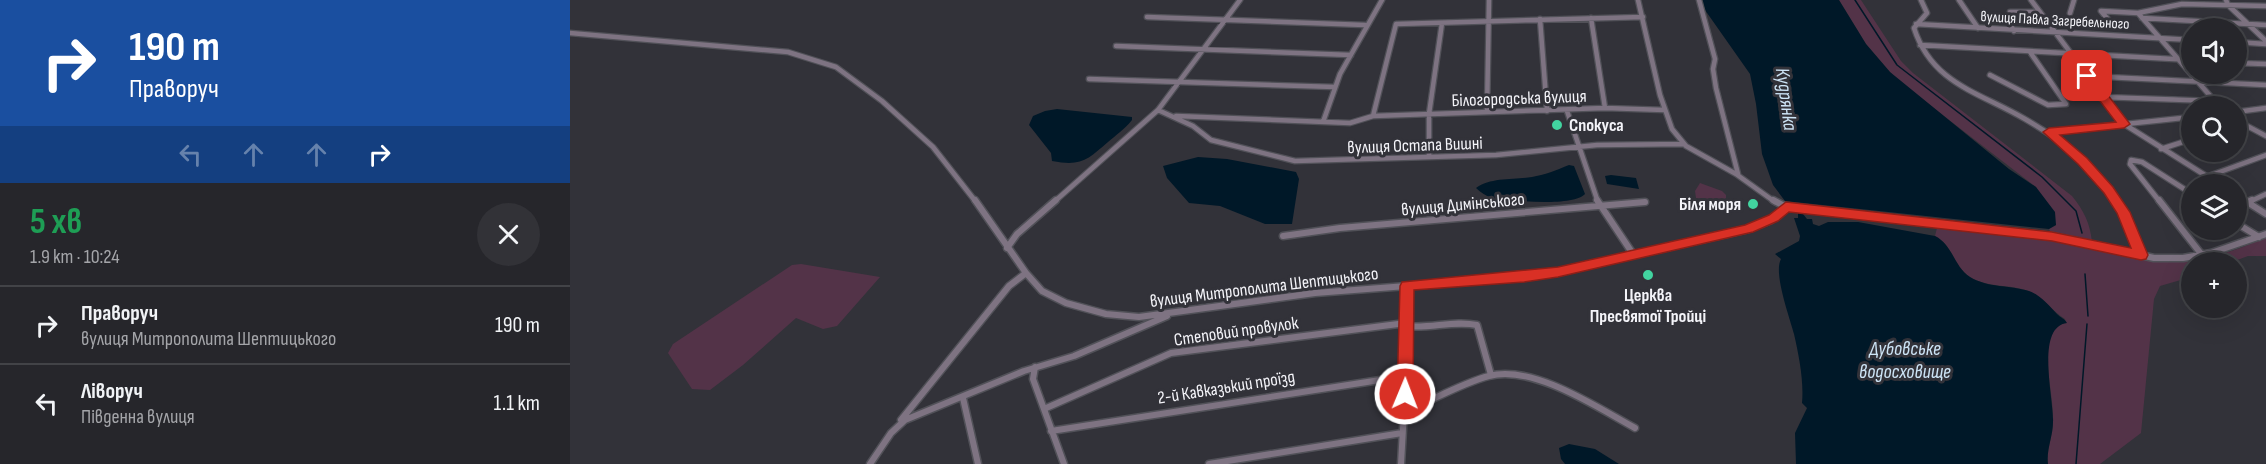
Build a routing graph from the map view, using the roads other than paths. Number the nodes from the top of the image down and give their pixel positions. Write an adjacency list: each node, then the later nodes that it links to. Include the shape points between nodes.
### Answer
1 (1240, 0): 23 (street)
2 (1382, 0): 29 (street)
3 (1490, 0): 24 (street)
4 (1638, 0): 19 (street)
5 (1699, 0): 84 (street)
6 (1921, 0): 27 (street, via 1927,13)
7 (1959, 0): 31 (street)
8 (2031, 0): 14 (street)
9 (2074, 0): 15 (street)
10 (2226, 0): 11 (street)
11 (2228, 6): 12 (street); 16 (street, via 2178,4); 28 (street)
12 (2266, 6)
13 (2010, 12): 14 (street)
14 (2040, 12): 34 (street)
15 (2070, 13)
16 (2138, 13): 21 (street); 26 (street, via 2101,11)
17 (2005, 16): 32 (street)
18 (1147, 17): 23 (street)
19 (1643, 17): 20 (street); 64 (street)
20 (1591, 18): 22 (street); 61 (street)
21 (2142, 18): 28 (street); 35 (street)
22 (1540, 19): 24 (street); 65 (street)
23 (1225, 20): 29 (street); 41 (street)
24 (1490, 22): 25 (street); 68 (street)
25 (1442, 23): 69 (street); 71 (street, via 1394,27)
26 (2111, 23)
27 (1916, 24): 31 (street, вулиця Павла Загребельного); 40 (street)
28 (2248, 24): 30 (street); 38 (street)
29 (1365, 25): 44 (street)
30 (2266, 25)
31 (1978, 28): 32 (street, вулиця Павла Загребельного)
32 (2014, 31): 34 (street, вулиця Павла Загребельного)
33 (570, 33): 100 (street, вулиця Митрополита Шептицького, via 788,52 836,67 882,101 933,147)
34 (2055, 33): 35 (street, вулиця Павла Загребельного); 43 (street)
35 (2158, 38): 36 (street, вулиця Павла Загребельного); 45 (street)
36 (2181, 39)
37 (2247, 42): 38 (street)
38 (2266, 42)
39 (1116, 45): 41 (street)
40 (1920, 45): 42 (street); 76 (street, via 1929,63 1940,73)
41 (1203, 49): 44 (street); 53 (street)
42 (2030, 52): 43 (street); 49 (street, via 2066,104 2048,105)
43 (2071, 53): 45 (street); 50 (street)
44 (1351, 55): 57 (street)
45 (2178, 60): 46 (street)
46 (2181, 63)
47 (2247, 63): 48 (street)
48 (2266, 64)
49 (1990, 75)
50 (2087, 76): 52 (street); 59 (street)
51 (1089, 79): 53 (street)
52 (2181, 80)
53 (1180, 81): 57 (street); 63 (street)
54 (2200, 84): 58 (street)
55 (2247, 84): 56 (street)
56 (2266, 85)
57 (1335, 87): 73 (street)
58 (2210, 96)
59 (2103, 97): 60 (street); 74 (street)
60 (2181, 100)
61 (1605, 108): 64 (street, Білогородська вулиця); 66 (street, Білогородська вулиця)
62 (2266, 108): 67 (street)
63 (1158, 110): 70 (street, вулиця Остапа Вишні); 100 (street, via 1017,234)
64 (1665, 110): 79 (street, via 1671,128)
65 (1547, 111): 66 (street, Білогородська вулиця); 68 (street, Білогородська вулиця)
66 (1567, 111): 80 (street)
67 (2247, 111)
68 (1487, 112): 69 (street, Білогородська вулиця)
69 (1429, 114): 71 (street, Білогородська вулиця); 83 (street)
70 (1173, 116): 73 (street); 83 (street, вулиця Остапа Вишні, via 1211,140 1294,161)
71 (1373, 116): 73 (street, Білогородська вулиця, via 1354,123)
72 (2181, 118): 74 (street)
73 (1323, 122)
74 (2124, 124): 76 (street); 81 (street)
75 (2247, 126): 77 (street)
76 (2049, 132): 104 (street, via 2083,161 2108,190 2124,212)
77 (2266, 136)
78 (2181, 143): 81 (street)
79 (1685, 144): 80 (street, вулиця Остапа Вишні); 84 (street)
80 (1577, 146): 83 (street, вулиця Остапа Вишні, via 1496,155); 91 (street)
81 (2161, 149): 85 (street)
82 (2266, 154): 86 (street)
83 (1429, 156)
84 (1738, 174): 92 (street, via 1767,198)
85 (2201, 174)
86 (2214, 174)
87 (2181, 187): 94 (street, via 2142,162 2132,160 2130,164)
88 (2266, 194): 90 (street)
89 (1645, 202): 91 (street, вулиця Димінського)
90 (2248, 202): 93 (street)
91 (1599, 205): 97 (street, вулиця Димінського); 103 (street)
92 (1786, 207): 103 (street, вулиця Митрополита Шептицького, via 1774,218 1748,229); 104 (street, via 2052,236)
93 (2266, 214)
94 (2181, 229)
95 (2247, 230): 98 (street)
96 (2266, 234): 98 (street)
97 (1283, 236)
98 (2259, 237): 102 (street)
99 (2190, 240): 101 (street)
100 (1007, 249): 106 (street, вулиця Митрополита Шептицького)
101 (2200, 252)
102 (2212, 252)
103 (1633, 254): 107 (street, вулиця Митрополита Шептицького, via 1524,277)
104 (2141, 255): 105 (street)
105 (2181, 258)
106 (1026, 273): 108 (street, вулиця Митрополита Шептицького, via 1054,298 1106,314 1138,317); 116 (street, via 1009,286)
107 (1407, 286): 108 (street, вулиця Митрополита Шептицького, via 1316,293); 109 (street)
108 (1179, 312): 110 (street)
109 (1406, 324): 111 (street, Степовий провулок, via 1427,328 1463,323 1477,326); 112 (street); 114 (street, Степовий провулок, via 1171,353)
110 (1035, 368): 113 (street); 114 (street, via 1033,380)
111 (1491, 375): 115 (street); 117 (street, via 1527,376 1543,381)
112 (1406, 376): 115 (street); 118 (street, 2-й Кавказький проїзд)
113 (963, 398): 116 (street); 120 (street)
114 (1044, 409): 118 (street)
115 (1404, 412): 119 (street)
116 (897, 425): 121 (street)
117 (1635, 428)
118 (1051, 431): 122 (street)
119 (1402, 433): 123 (street); 124 (street)
120 (975, 463)
121 (870, 464)
122 (1064, 464)
123 (1209, 464)
124 (1401, 464)

